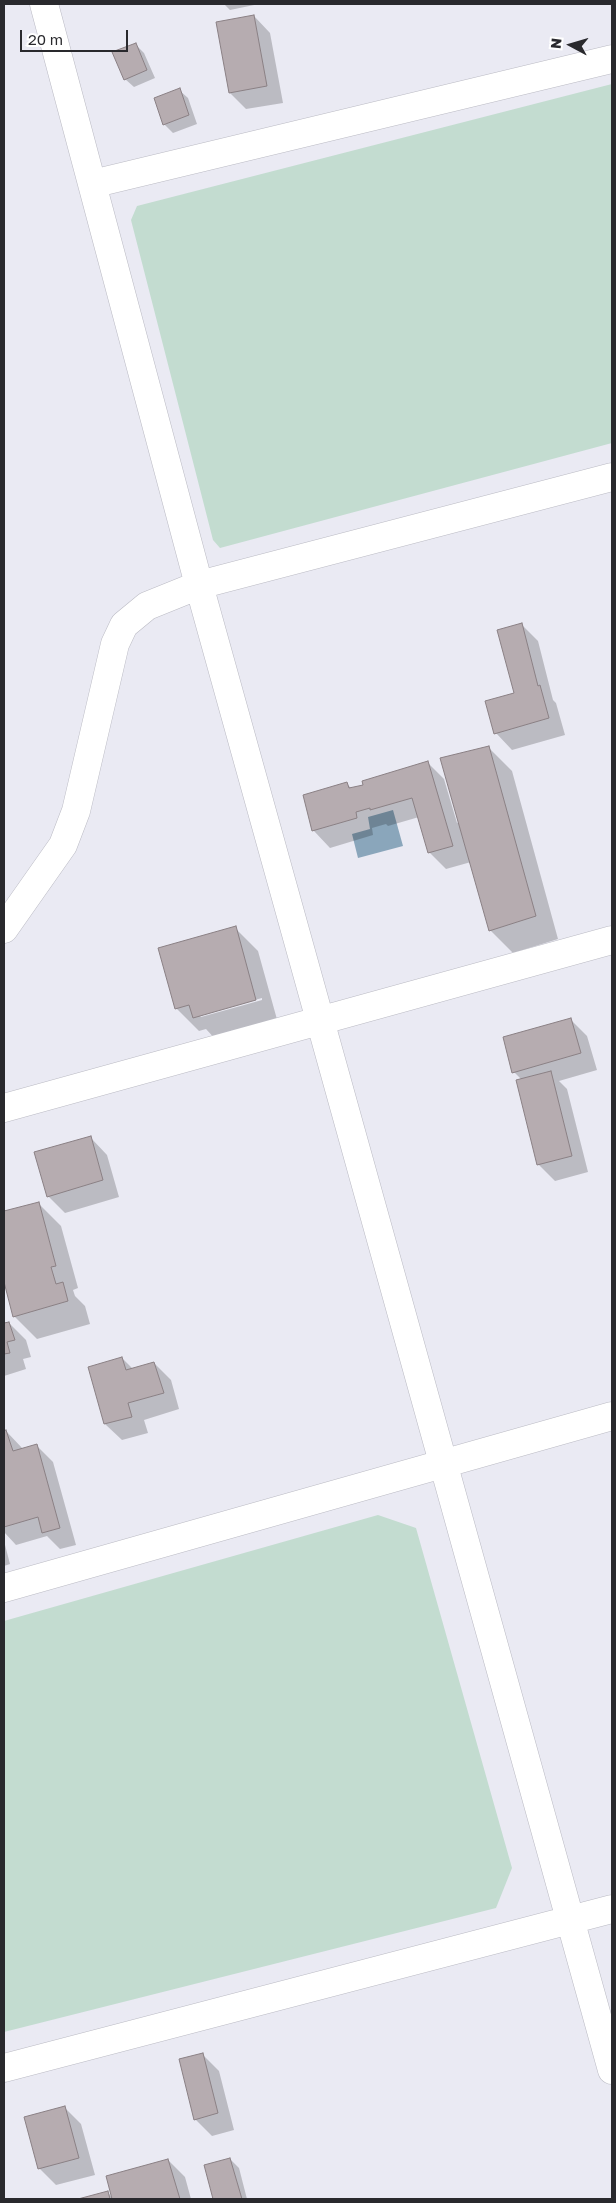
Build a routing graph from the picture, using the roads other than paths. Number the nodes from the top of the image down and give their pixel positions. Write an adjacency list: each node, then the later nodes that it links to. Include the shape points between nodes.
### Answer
1 (44, 4): 3 (street)
2 (612, 59): 3 (street)
3 (92, 184): 5 (street)
4 (612, 477): 5 (street)
5 (199, 585): 6 (street, via 147,606 124,625 108,666 76,811 62,845); 8 (street)
6 (4, 929)
7 (612, 940): 8 (street)
8 (320, 1020): 9 (street); 11 (street)
9 (4, 1108)
10 (612, 1416): 11 (street)
11 (444, 1465): 12 (street); 14 (street)
12 (4, 1588)
13 (612, 1909): 14 (street)
14 (570, 1921): 15 (street); 16 (street)
15 (4, 2068)
16 (612, 2070)

